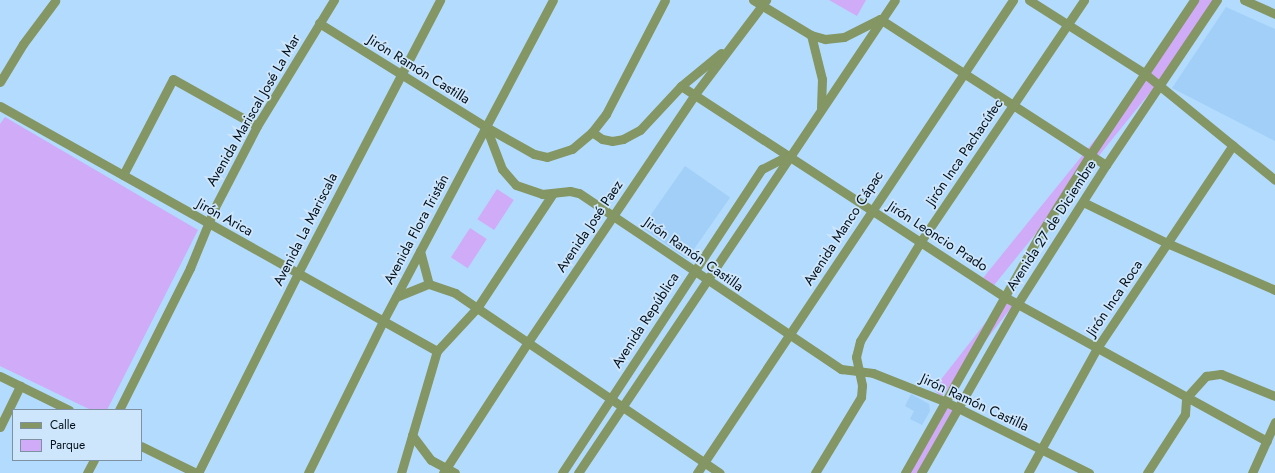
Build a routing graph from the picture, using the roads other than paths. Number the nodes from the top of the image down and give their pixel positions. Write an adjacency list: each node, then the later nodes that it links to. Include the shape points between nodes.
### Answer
1 (334, 0): 17 (street, Avenida Mariscal José La Mar)
2 (440, 0): 21 (street, Avenida La Mariscala)
3 (553, 0): 32 (street, Avenida Flora Tristán)
4 (665, 0): 33 (street, via 606,114)
5 (753, 0): 14 (street)
6 (895, 0): 16 (street, Avenida República)
7 (1014, 0): 22 (street, Avenida Manco Cápac)
8 (1029, 0): 18 (street)
9 (1084, 0): 18 (street, Jirón Inca Pachacútec)
10 (1194, 0): 23 (street, Avenida 27 de Diciembre)
11 (1217, 0): 25 (street, Avenida 27 de Diciembre)
12 (1244, 0): 15 (street)
13 (55, 1): 24 (street, via 23,44)
14 (764, 3): 19 (street); 20 (street, Avenida José Paez)
15 (1275, 14)
16 (880, 19): 19 (street, via 844,37 825,39); 22 (street); 29 (street, Avenida República)
17 (319, 23): 21 (street, Jirón Ramón Castilla); 31 (street, Avenida Mariscal José La Mar)
18 (1067, 24): 23 (street); 28 (street, Jirón Inca Pachacútec)
19 (811, 35): 29 (street, via 822,80)
20 (728, 47): 26 (street); 27 (street, Avenida José Paez)
21 (401, 73): 32 (street, Jirón Ramón Castilla); 51 (street, Avenida La Mariscala)
22 (964, 73): 28 (street); 42 (street, Avenida Manco Cápac)
23 (1144, 73): 25 (street); 36 (street, Avenida 27 de Diciembre)
24 (0, 82)
25 (1159, 85): 34 (street); 37 (street, Avenida 27 de Diciembre)
26 (681, 86): 27 (street, Jirón Leoncio Prado); 33 (street, via 640,130 622,139 602,139)
27 (695, 94): 35 (street, Jirón Leoncio Prado); 43 (street, Avenida José Paez)
28 (1013, 105): 36 (street); 46 (street, Jirón Inca Pachacútec)
29 (821, 108): 35 (street, Avenida República)
30 (1, 109): 38 (street, Jirón Arica)
31 (257, 126): 38 (street, via 173,78); 44 (street, Avenida Mariscal José La Mar, via 215,207)
32 (486, 127): 33 (street, via 534,154 547,158 572,149); 40 (street, Jirón Ramón Castilla, via 498,162 508,177 529,191); 49 (street, Avenida Flora Tristán)
33 (592, 132)
34 (1233, 145): 39 (street); 48 (street, Jirón Inca Roca)
35 (789, 155): 42 (street, Jirón Leoncio Prado); 50 (street, Avenida República, via 762,169); 52 (street, Avenida República)
36 (1090, 155): 37 (street); 45 (street, Avenida 27 de Diciembre)
37 (1106, 165): 41 (street, Avenida 27 de Diciembre)
38 (123, 175): 44 (street, Jirón Arica)
39 (1274, 178)
40 (553, 193): 43 (street, Jirón Ramón Castilla, via 579,193); 58 (street)
41 (1083, 202): 47 (street, Avenida 27 de Diciembre); 48 (street)
42 (872, 209): 46 (street, Jirón Leoncio Prado); 60 (street, Avenida Manco Cápac)
43 (613, 215): 50 (street, Jirón Ramón Castilla); 61 (street, Avenida José Paez)
44 (210, 224): 51 (street, Jirón Arica); 74 (street, Avenida Mariscal José La Mar, via 178,294)
45 (1041, 233): 47 (street); 55 (street, Avenida 27 de Diciembre)
46 (921, 241): 55 (street, Jirón Leoncio Prado); 64 (street, Jirón Inca Pachacútec, via 860,341 856,357)
47 (1056, 242): 57 (street, Avenida 27 de Diciembre)
48 (1168, 243): 54 (street); 62 (street, Jirón Inca Roca)
49 (420, 251): 53 (street); 56 (street, Avenida Flora Tristán)
50 (694, 272): 52 (street, Jirón Ramón Castilla); 68 (street, Avenida República)
51 (298, 274): 59 (street, Jirón Arica); 85 (street, Avenida La Mariscala)
52 (706, 281): 60 (street, Jirón Ramón Castilla); 71 (street, Avenida República)
53 (429, 284): 56 (street); 58 (street, via 443,287)
54 (1275, 290)
55 (1003, 296): 57 (street, Jirón Leoncio Prado); 70 (street, Avenida 27 de Diciembre)
56 (396, 297): 59 (street, Avenida Flora Tristán)
57 (1018, 303): 62 (street, Jirón Leoncio Prado); 72 (street, Avenida 27 de Diciembre)
58 (477, 308): 61 (street); 63 (street)
59 (383, 321): 63 (street, Jirón Arica); 86 (street, Avenida Flora Tristán)
60 (789, 335): 64 (street, Jirón Ramón Castilla, via 841,369); 82 (street, Avenida Manco Cápac)
61 (528, 342): 68 (street); 83 (street, Avenida José Paez)
62 (1097, 348): 69 (street, Jirón Leoncio Prado); 80 (street, Jirón Inca Roca)
63 (437, 351): 77 (street)
64 (857, 370): 70 (street, Jirón Ramón Castilla, via 880,375); 93 (street, Jirón Inca Pachacútec, via 863,390 859,402)
65 (0, 376): 66 (street)
66 (20, 386): 73 (street); 76 (street)
67 (1275, 396): 69 (street, via 1229,376 1217,374 1198,381)
68 (611, 398): 71 (street); 89 (street, Avenida República)
69 (1186, 398): 78 (street, Jirón Leoncio Prado); 98 (street, via 1185,414)
70 (944, 401): 72 (street, Jirón Ramón Castilla); 94 (street, Avenida 27 de Diciembre)
71 (623, 407): 82 (street); 90 (street, Avenida República)
72 (958, 408): 80 (street, Jirón Ramón Castilla); 95 (street, Avenida 27 de Diciembre)
73 (67, 409)
74 (120, 409)
75 (1275, 422): 78 (street)
76 (0, 427)
77 (412, 435): 83 (street); 87 (street)
78 (1267, 441): 99 (street)
79 (142, 446): 85 (street)
80 (1042, 448): 96 (street, Jirón Inca Roca); 97 (street, Jirón Ramón Castilla)
81 (93, 461): 84 (street)
82 (704, 463): 91 (street, Avenida Manco Cápac); 92 (street)
83 (442, 472): 88 (street)
84 (87, 473)
85 (197, 473)
86 (308, 473)
87 (401, 473)
88 (454, 473)
89 (562, 473)
90 (578, 473)
91 (697, 473)
92 (720, 473)
93 (815, 473)
94 (905, 473)
95 (921, 473)
96 (1028, 473)
97 (1089, 473)
98 (1147, 473)
99 (1252, 473)

